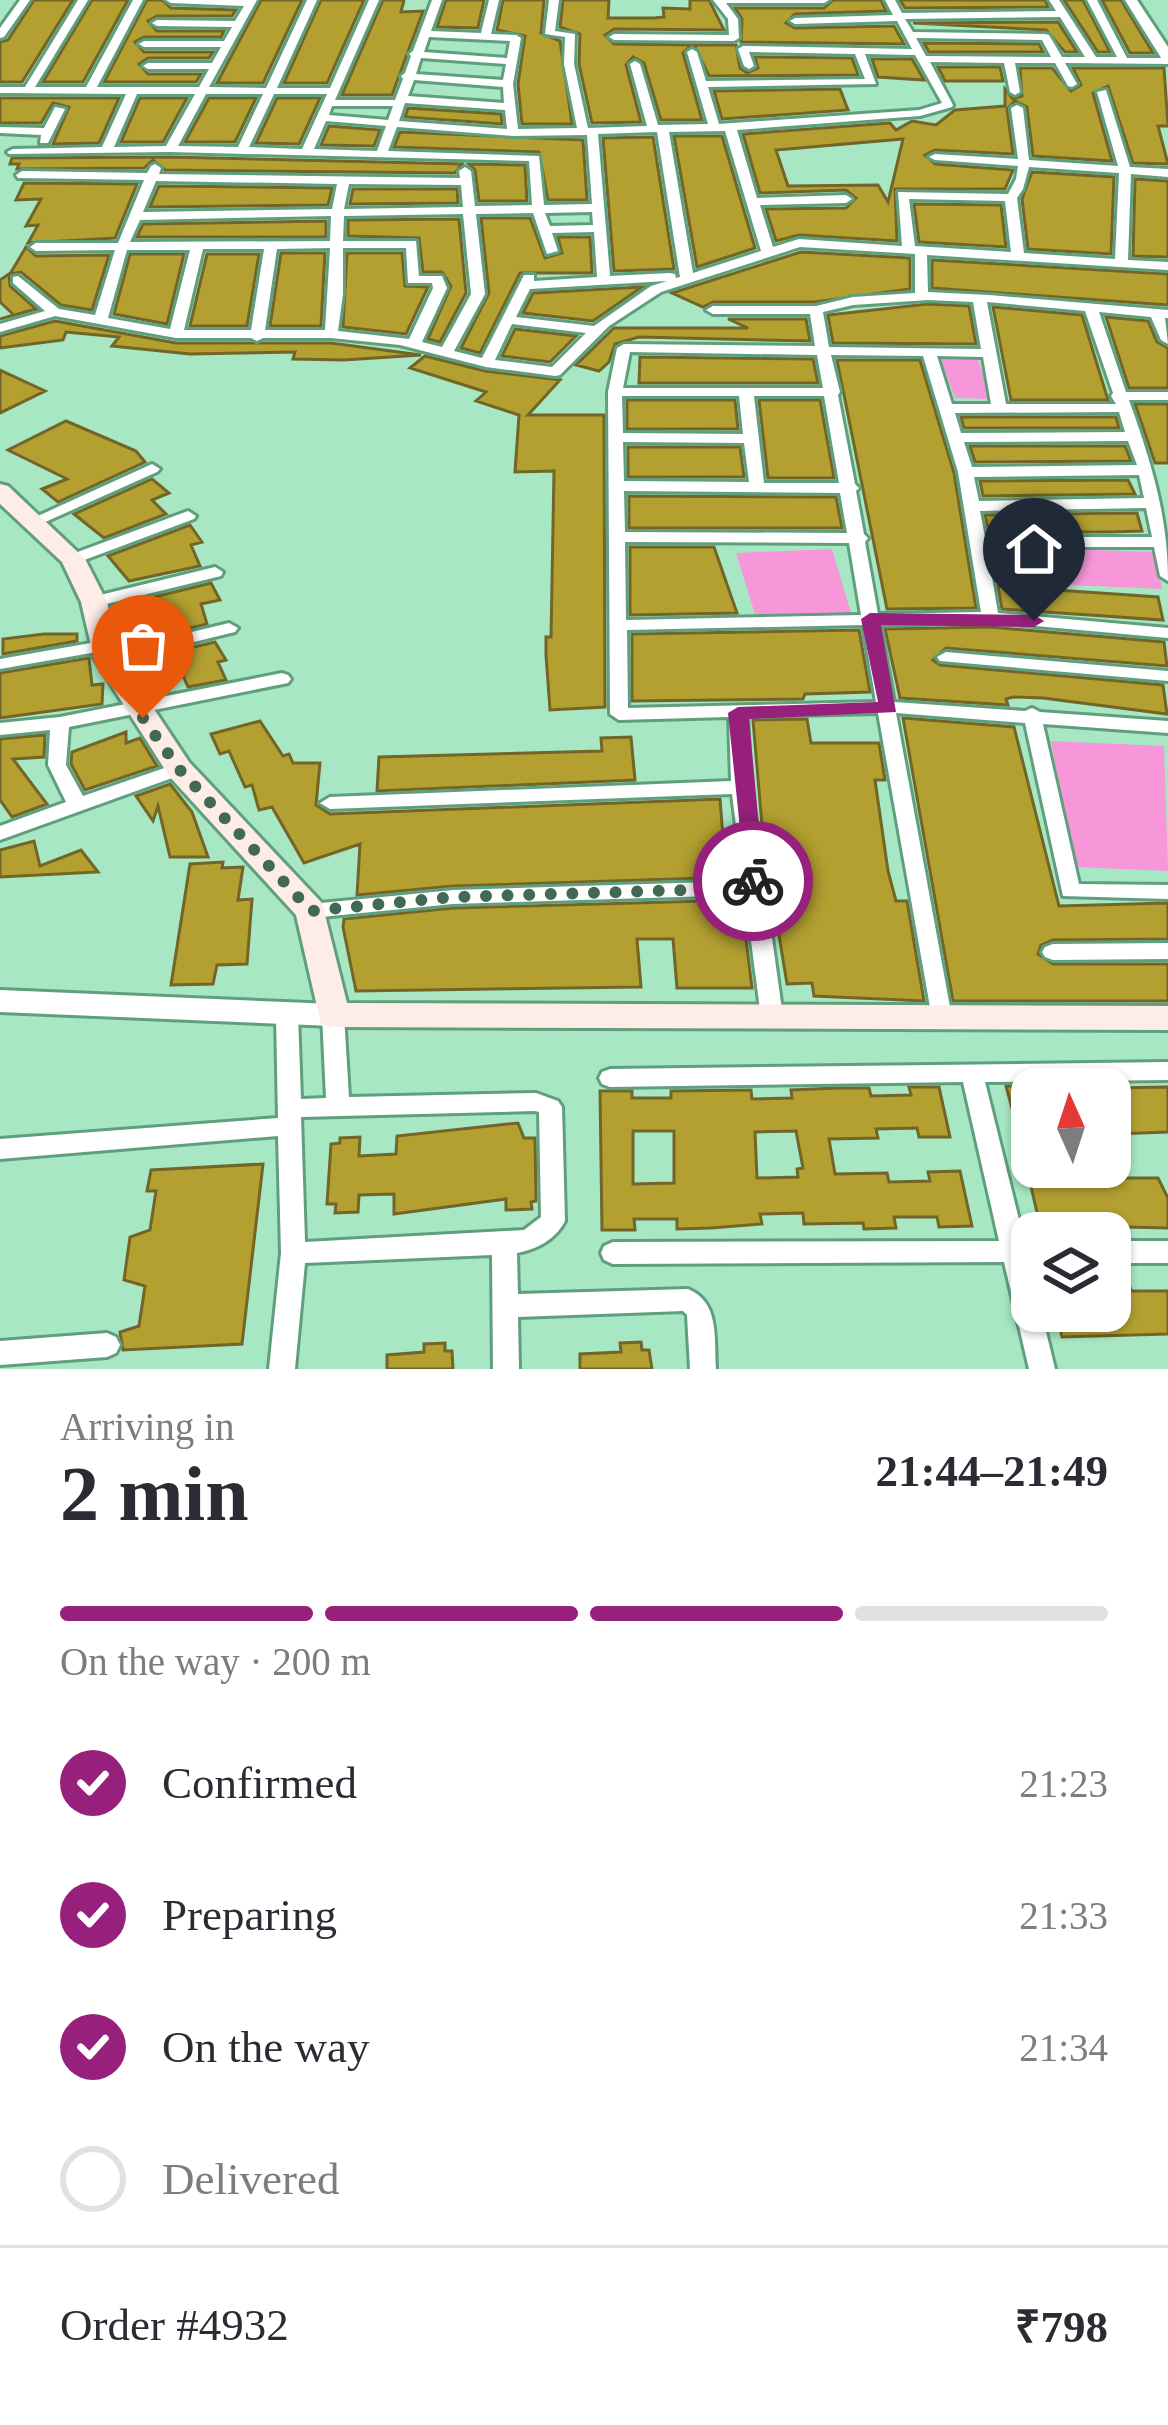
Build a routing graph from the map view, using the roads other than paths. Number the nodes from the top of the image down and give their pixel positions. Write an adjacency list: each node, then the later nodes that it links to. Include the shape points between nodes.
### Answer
1 (25, 0): 26 (street)
2 (83, 0): 53 (street)
3 (138, 0): 54 (street)
4 (171, 0): 16 (street)
5 (312, 0): 57 (street)
6 (374, 0): 60 (street)
7 (437, 0): 25 (street)
8 (494, 0): 28 (street)
9 (554, 0): 73 (street, via 548,27 550,34 571,34 569,64)
10 (824, 0): 18 (street)
11 (890, 0): 20 (street)
12 (1054, 0): 19 (street)
13 (1092, 0): 42 (street)
14 (1131, 0): 39 (street)
15 (1146, 0): 24 (street)
16 (251, 1): 23 (street)
17 (719, 1): 18 (street); 29 (street, via 734,20 734,38)
18 (784, 4): 21 (street)
19 (1064, 14): 20 (street); 41 (street)
20 (899, 17): 21 (street); 27 (street)
21 (796, 21): 32 (street)
22 (157, 23): 23 (street)
23 (239, 24): 31 (street)
24 (1168, 31)
25 (425, 34): 28 (street); 35 (street)
26 (0, 35)
27 (908, 35): 36 (street); 38 (street, via 1046,37)
28 (485, 37): 40 (street, via 516,38)
29 (614, 38)
30 (144, 44): 31 (street)
31 (227, 44): 45 (street)
32 (804, 49): 33 (street); 46 (street, via 743,49); 48 (street)
33 (858, 50): 36 (street); 48 (street, via 872,82)
34 (692, 52): 50 (street)
35 (414, 54): 40 (street); 47 (street)
36 (920, 55): 37 (street); 68 (street, via 948,105 935,111)
37 (1009, 59): 38 (street); 58 (street)
38 (1062, 60): 41 (street); 51 (street)
39 (1168, 60): 42 (street)
40 (511, 61): 49 (street)
41 (1093, 61): 42 (street)
42 (1124, 61)
43 (635, 64): 70 (street)
44 (148, 66): 45 (street)
45 (215, 66): 56 (street)
46 (749, 66)
47 (406, 76): 49 (street); 61 (street)
48 (813, 83): 50 (street)
49 (508, 84): 62 (street)
50 (702, 84): 67 (street)
51 (1072, 85)
52 (0, 90): 53 (street)
53 (28, 90): 54 (street)
54 (90, 90): 55 (street)
55 (133, 90): 56 (street); 77 (street)
56 (201, 91): 57 (street); 75 (street)
57 (267, 92): 60 (street); 76 (street)
58 (1015, 92)
59 (1102, 92): 85 (street)
60 (333, 97): 61 (street); 65 (street)
61 (399, 101): 62 (street); 66 (street)
62 (512, 107): 74 (street)
63 (1018, 108): 84 (street)
64 (59, 109): 72 (street)
65 (324, 118): 66 (street); 80 (street)
66 (392, 122): 69 (street); 81 (street)
67 (714, 127): 68 (street); 70 (street)
68 (730, 127): 93 (street)
69 (457, 128): 74 (street); 83 (street, via 455,156)
70 (658, 128): 73 (street); 112 (street)
71 (0, 130): 72 (street)
72 (48, 132): 79 (street)
73 (588, 132): 74 (street); 94 (street)
74 (513, 134)
75 (168, 150): 76 (street); 77 (street); 87 (street)
76 (242, 150): 80 (street)
77 (106, 151): 79 (street)
78 (13, 152): 79 (street)
79 (40, 152)
80 (307, 152): 81 (street)
81 (381, 154): 83 (street)
82 (935, 157): 84 (street)
83 (462, 159): 90 (street); 95 (street, via 535,158)
84 (1021, 162): 85 (street); 91 (street, via 1021,188)
85 (1125, 169): 86 (street); 110 (street)
86 (1168, 173)
87 (152, 174): 88 (street); 89 (street); 98 (street)
88 (22, 175)
89 (344, 178): 90 (street); 97 (street)
90 (466, 182): 96 (street)
91 (1011, 198): 107 (street, via 902,195); 109 (street)
92 (846, 199): 93 (street)
93 (754, 202): 106 (street)
94 (598, 208): 95 (street); 99 (street)
95 (538, 209): 96 (street); 100 (street)
96 (470, 210): 97 (street); 133 (street, via 478,294)
97 (334, 214): 98 (street); 102 (street)
98 (134, 216): 105 (street)
99 (601, 228): 100 (street); 113 (street)
100 (544, 230): 108 (street)
101 (272, 245): 102 (street); 103 (street); 128 (street)
102 (340, 245): 127 (street); 130 (street, via 412,244 412,280 437,279 440,288)
103 (197, 246): 105 (street); 126 (street)
104 (36, 247): 105 (street)
105 (122, 247): 123 (street)
106 (767, 250): 107 (street, via 830,242); 112 (street)
107 (915, 250): 109 (street); 115 (street)
108 (552, 251)
109 (1018, 257): 110 (street)
110 (1120, 264): 111 (street)
111 (1168, 266)
112 (687, 277): 113 (street); 125 (street)
113 (604, 278): 122 (street, via 527,281)
114 (18, 280): 120 (street)
115 (922, 299): 116 (street); 119 (street, via 844,300)
116 (980, 302): 117 (street); 134 (street)
117 (1091, 309): 121 (street); 140 (street)
118 (712, 310): 119 (street)
119 (816, 310): 131 (street)
120 (56, 312): 123 (street); 124 (street)
121 (1162, 314): 129 (street)
122 (511, 320): 125 (street); 135 (street)
123 (100, 321): 126 (street)
124 (0, 328)
125 (597, 330): 135 (street, via 555,372)
126 (176, 334): 128 (street)
127 (331, 334): 128 (street); 130 (street)
128 (257, 337)
129 (1168, 340)
130 (414, 344): 133 (street)
131 (822, 349): 132 (street); 136 (street, via 631,346 622,352); 138 (street)
132 (928, 351): 134 (street); 142 (street)
133 (445, 353): 135 (street)
134 (991, 353): 141 (street)
135 (487, 363)
136 (615, 392): 137 (street); 144 (street)
137 (746, 392): 138 (street); 146 (street)
138 (833, 392): 152 (street)
139 (1168, 396): 140 (street)
140 (1120, 402): 141 (street); 143 (street)
141 (999, 408): 142 (street)
142 (946, 409): 145 (street)
143 (1133, 436): 145 (street); 148 (street)
144 (616, 437): 146 (street); 150 (street)
145 (955, 438): 149 (street)
146 (752, 439): 151 (street)
147 (152, 469): 157 (street)
148 (1146, 470): 149 (street); 154 (street)
149 (965, 472): 155 (street)
150 (617, 485): 151 (street); 158 (street)
151 (757, 487): 152 (street)
152 (851, 488): 159 (street)
153 (0, 491): 157 (main road)
154 (1153, 502): 155 (street); 161 (street)
155 (973, 506): 160 (street)
156 (188, 516): 162 (street)
157 (37, 520): 162 (main road)
158 (618, 537): 159 (street); 168 (street)
159 (860, 538): 167 (street)
160 (980, 542): 161 (street); 166 (street)
161 (1160, 542): 164 (street)
162 (73, 559): 165 (main road)
163 (215, 572): 165 (street)
164 (1168, 576)
165 (94, 602): 171 (main road)
166 (990, 617): 167 (street); 170 (street)
167 (870, 619): 168 (street); 176 (street)
168 (619, 626): 178 (street, via 619,714)
169 (229, 628): 171 (street)
170 (1168, 633)
171 (105, 652): 173 (street); 177 (main road)
172 (946, 657): 174 (street)
173 (0, 664)
174 (1168, 676)
175 (283, 679): 177 (street)
176 (889, 707): 178 (street); 179 (street); 197 (street)
177 (136, 709): 180 (street); 183 (main road)
178 (738, 713): 184 (street)
179 (1032, 714): 181 (street); 189 (street, via 1070,891)
180 (60, 723): 182 (street); 186 (street, via 58,765)
181 (1168, 727)
182 (0, 729)
183 (179, 769): 186 (street); 190 (main road)
184 (742, 787): 185 (street); 188 (street)
185 (330, 803)
186 (78, 806): 187 (street)
187 (0, 833)
188 (754, 888): 190 (street, via 453,897); 196 (street)
189 (1168, 892)
190 (311, 911): 195 (main road)
191 (1168, 951): 192 (street)
192 (1053, 952)
193 (0, 1001): 194 (street)
194 (287, 1014): 195 (street); 203 (street)
195 (333, 1015): 196 (main road); 202 (street)
196 (772, 1017): 197 (main road)
197 (941, 1018): 198 (main road)
198 (1168, 1018)
199 (1168, 1071): 200 (street)
200 (972, 1074): 201 (street); 205 (street)
201 (610, 1078)
202 (338, 1107): 203 (street); 206 (street, via 550,1107 553,1221 530,1240)
203 (292, 1117): 204 (street); 210 (street)
204 (0, 1149)
205 (1011, 1212)
206 (505, 1244): 210 (street); 212 (street)
207 (1011, 1251): 211 (street)
208 (1131, 1252): 209 (street)
209 (1168, 1252)
210 (293, 1253): 216 (street)
211 (613, 1253)
212 (506, 1306): 217 (street); 218 (street, via 688,1300 699,1310)
213 (1036, 1332): 219 (street)
214 (107, 1345): 215 (street)
215 (0, 1353)
216 (282, 1369)
217 (506, 1369)
218 (703, 1369)
219 (1042, 1369)

